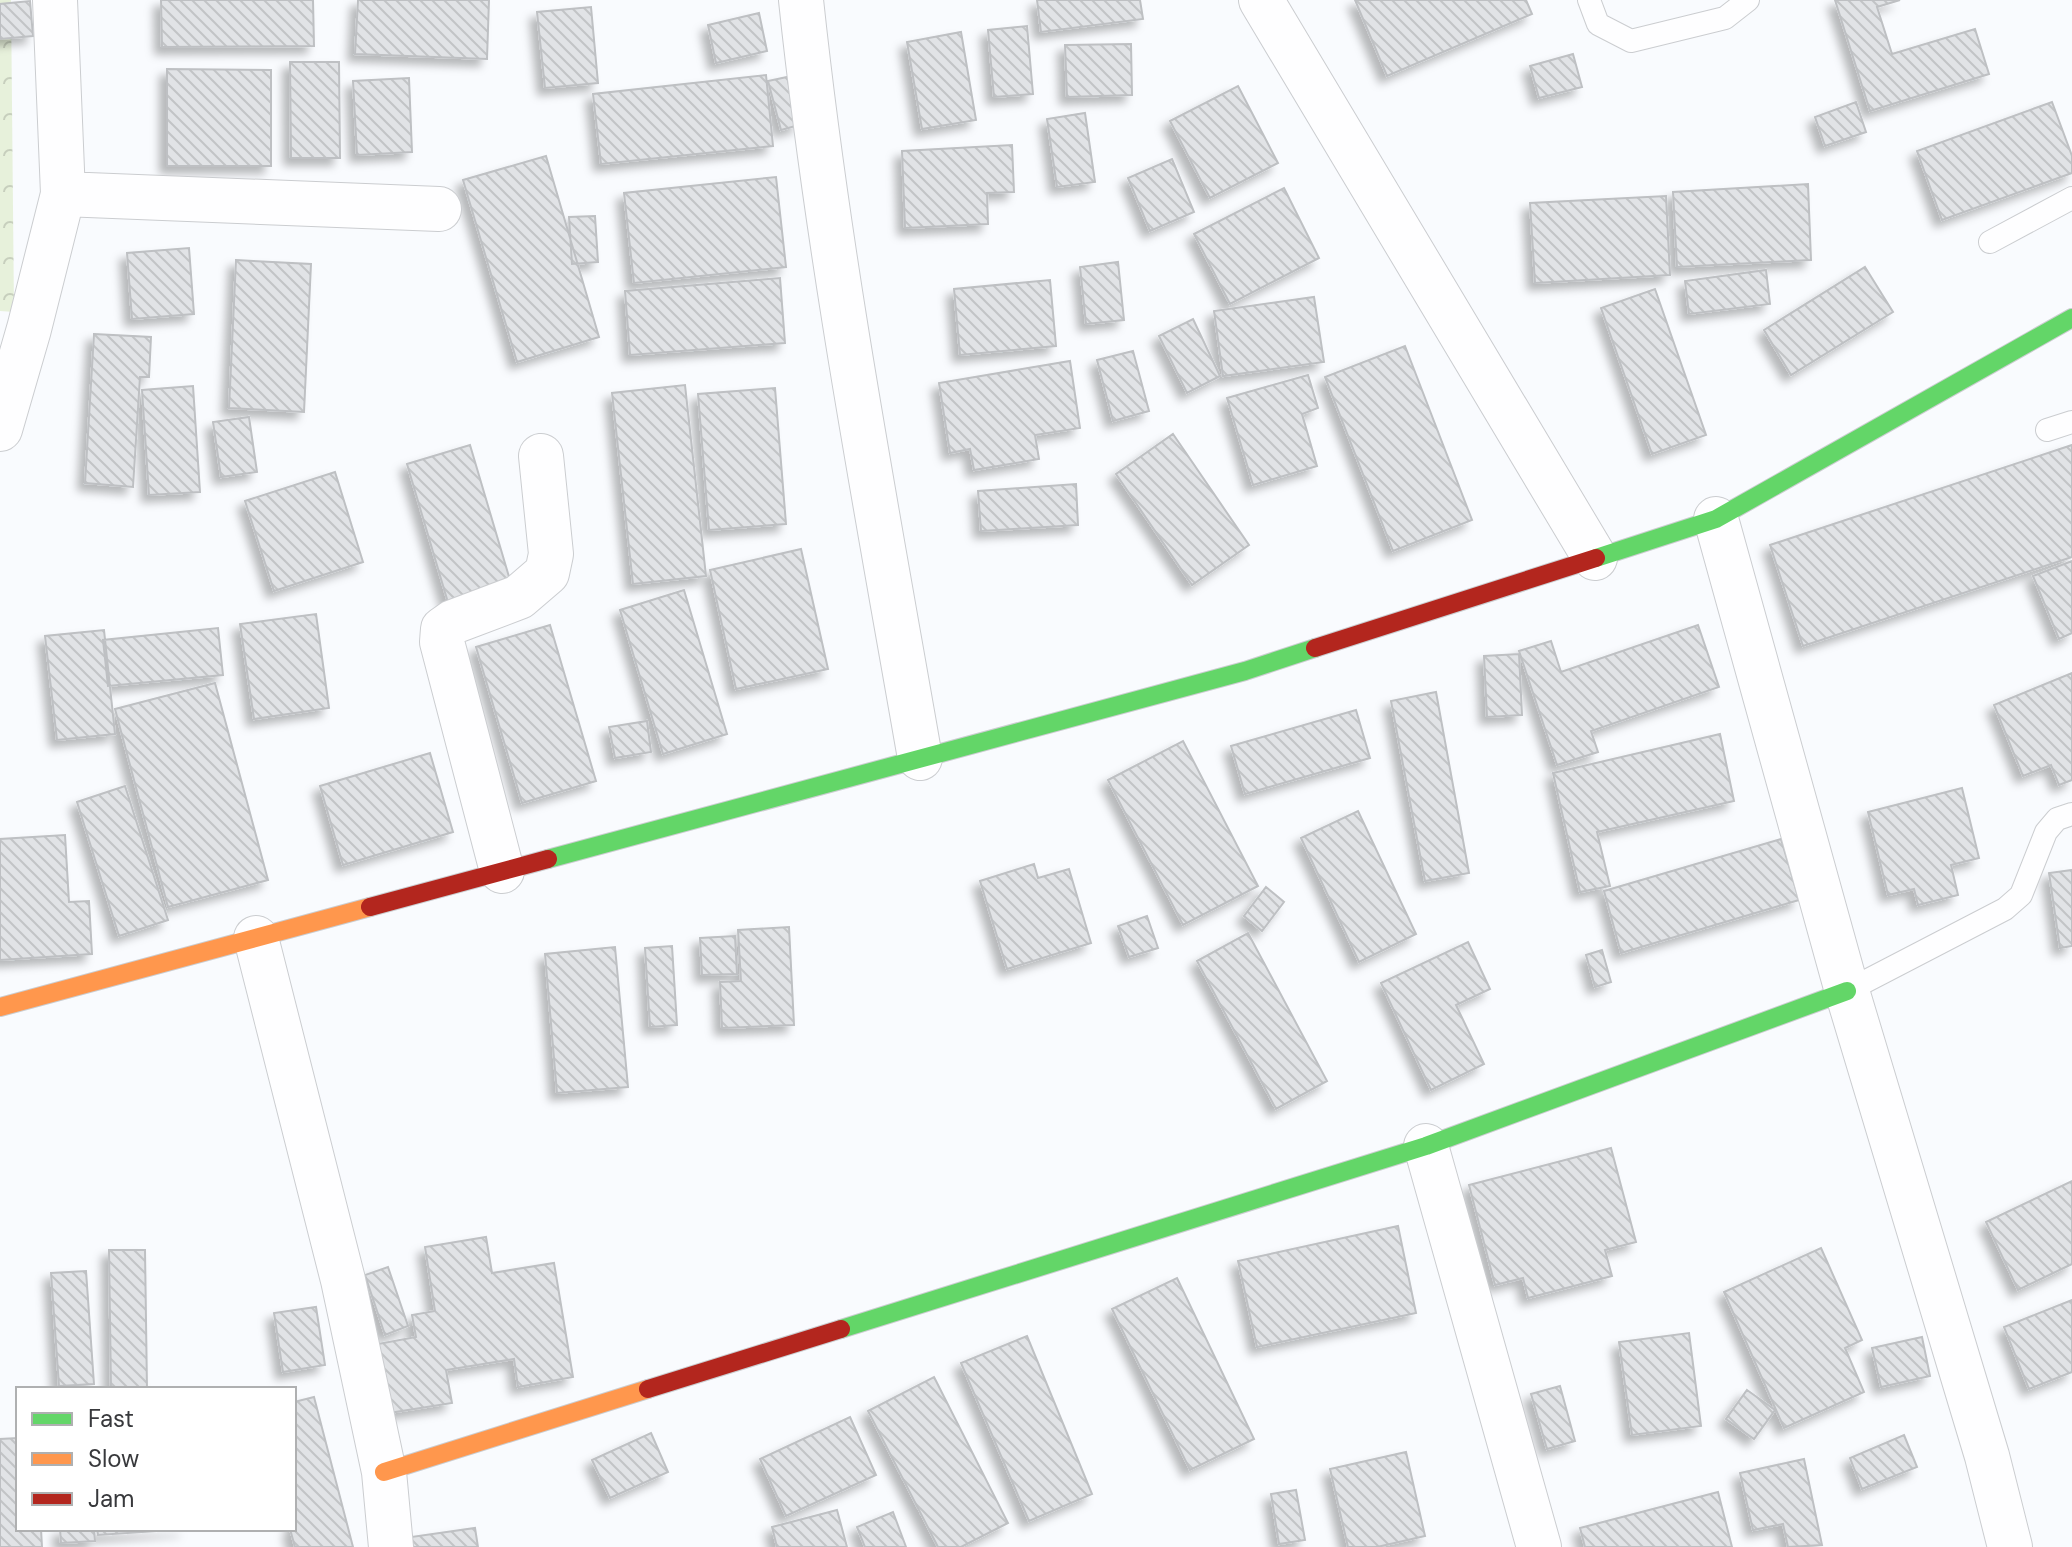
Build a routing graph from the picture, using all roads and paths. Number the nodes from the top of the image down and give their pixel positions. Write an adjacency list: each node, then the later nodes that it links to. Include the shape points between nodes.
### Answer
1 (55, 0): 6 (street)
2 (801, 0): 17 (street, via 851,358)
3 (1261, 0): 16 (street)
4 (1589, 0): 5 (lane, via 1598,24 1631,41 1725,18)
5 (1748, 0)
6 (63, 194): 8 (street); 12 (street)
7 (2072, 198): 9 (lane)
8 (439, 209)
9 (1990, 242)
10 (2072, 318): 15 (street)
11 (2072, 422): 13 (lane)
12 (0, 429)
13 (2047, 430)
14 (541, 456): 19 (street, via 551,554 547,573 519,597 443,629 442,642)
15 (1716, 519): 16 (street); 21 (street)
16 (1595, 558): 17 (street, via 1245,671)
17 (920, 758): 19 (street)
18 (2072, 814): 21 (lane, via 2057,819 2046,832 2021,895 2005,909)
19 (502, 871): 20 (street)
20 (256, 938): 22 (street); 24 (street, via 343,1280)
21 (1847, 991): 23 (street); 27 (street)
22 (0, 1007)
23 (1426, 1146): 24 (street); 26 (street)
24 (384, 1472): 25 (street)
25 (391, 1547)
26 (1539, 1547)
27 (2010, 1547)

